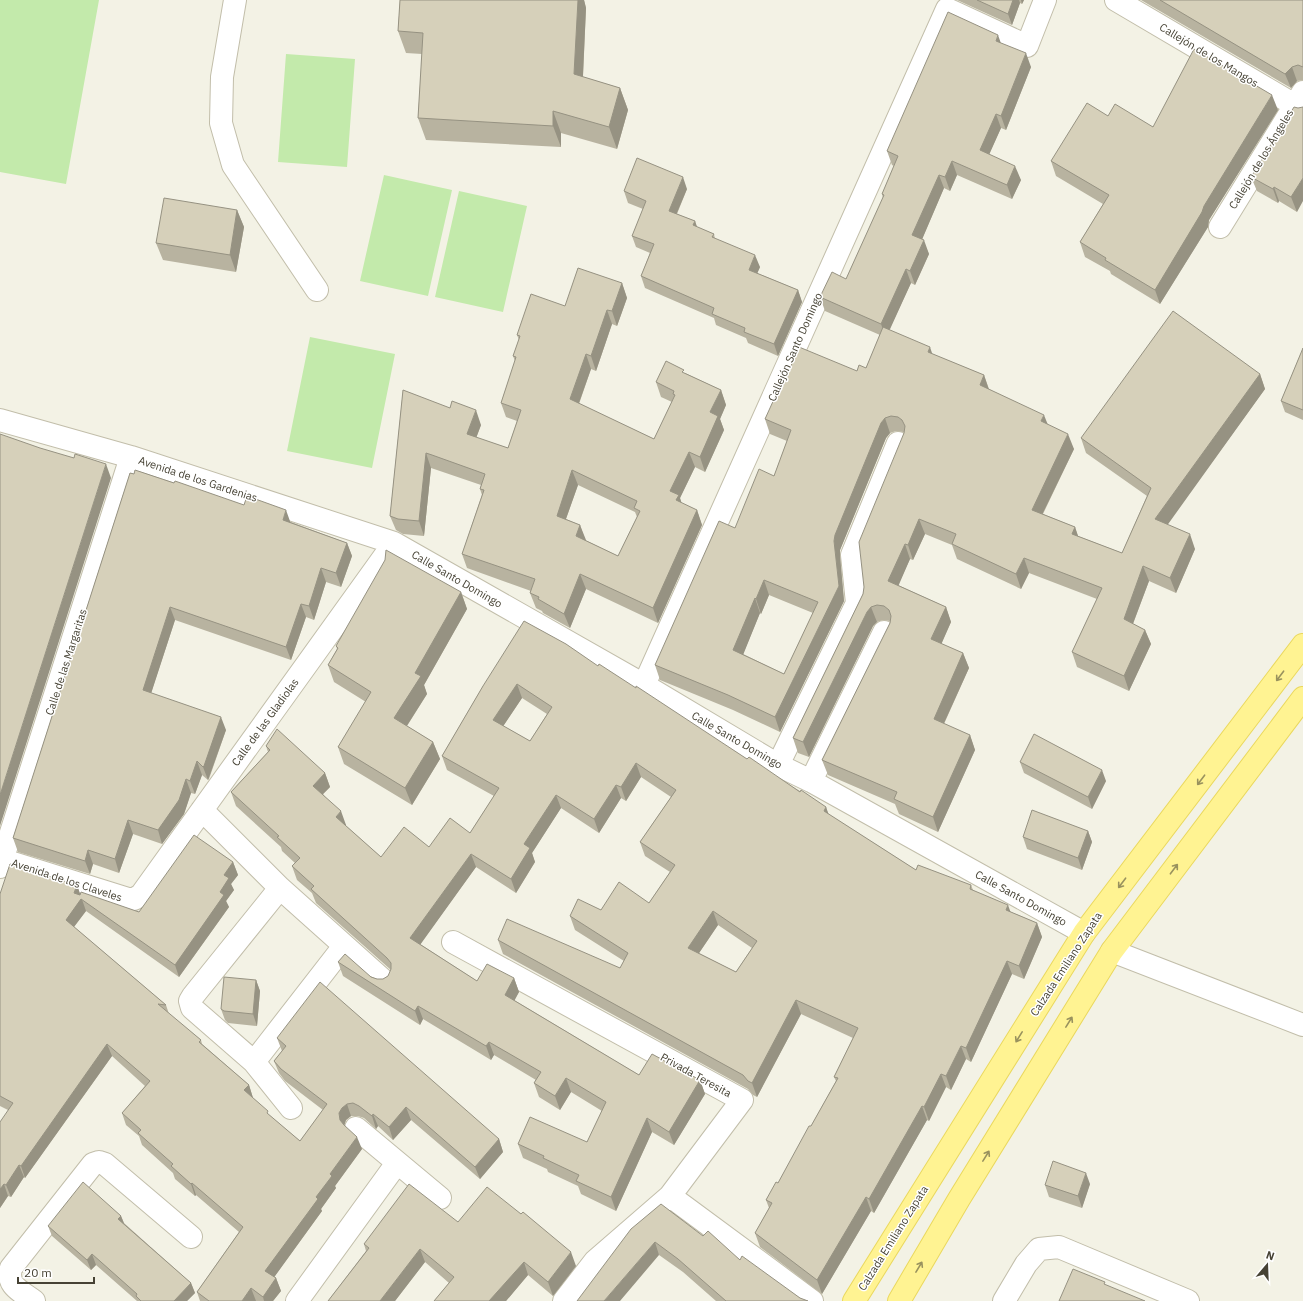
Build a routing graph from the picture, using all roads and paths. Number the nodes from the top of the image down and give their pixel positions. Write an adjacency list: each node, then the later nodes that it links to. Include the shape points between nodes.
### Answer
1 (235, 0): 6 (street, via 222,77 221,123 233,165)
2 (1045, 0): 13 (street, Callejón Santo Domingo, via 1027,46 947,9)
3 (1116, 0): 4 (street, Callejón de los Mangos)
4 (1300, 102): 5 (street, Callejón de los Ángeles)
5 (1220, 227)
6 (317, 290)
7 (0, 420): 9 (street, Avenida de los Gardenias)
8 (898, 443): 17 (street, via 852,555 857,603)
9 (131, 457): 10 (street, Avenida de los Gardenias); 20 (street, Calle de las Margaritas)
10 (394, 543): 13 (street, Calle Santo Domingo); 19 (street, Calle de las Gladiolas)
11 (884, 632): 18 (street)
12 (1303, 645): 15 (main road, Calzada Emiliano Zapata, one-way to 15)
13 (644, 685): 17 (street, Calle Santo Domingo)
14 (1303, 698): 16 (main road)
15 (1244, 724): 16 (main road); 23 (main road, Calzada Emiliano Zapata, one-way to 23)
16 (1270, 742): 26 (main road, one-way to 16)
17 (778, 765): 18 (street, Calle Santo Domingo)
18 (811, 781): 23 (street, Calle Santo Domingo)
19 (202, 810): 21 (street); 22 (street, Calle de las Gladiolas, via 141,895)
20 (1, 862): 22 (street, Avenida de los Claveles)
21 (280, 888): 25 (street); 29 (street, via 190,1001 192,1008)
22 (134, 899)
23 (1084, 933): 40 (main road, Calzada Emiliano Zapata, one-way to 40)
24 (453, 942): 33 (street, Privada Teresita, via 742,1100)
25 (344, 946): 27 (street); 29 (street)
26 (1112, 951): 28 (street); 41 (main road, one-way to 26)
27 (384, 981)
28 (1303, 1025)
29 (254, 1062): 30 (street)
30 (291, 1108)
31 (356, 1128): 32 (street)
32 (397, 1163): 34 (street); 37 (street)
33 (670, 1196): 38 (street, via 595,1261); 39 (street)
34 (440, 1198)
35 (191, 1237): 36 (street, via 105,1164 93,1164 11,1268 9,1276 12,1285)
36 (34, 1301)
37 (297, 1301)
38 (564, 1301)
39 (812, 1301)
40 (854, 1301)
41 (899, 1301)
42 (1004, 1301): 43 (street, via 1026,1264 1039,1249 1059,1247)
43 (1188, 1301)

